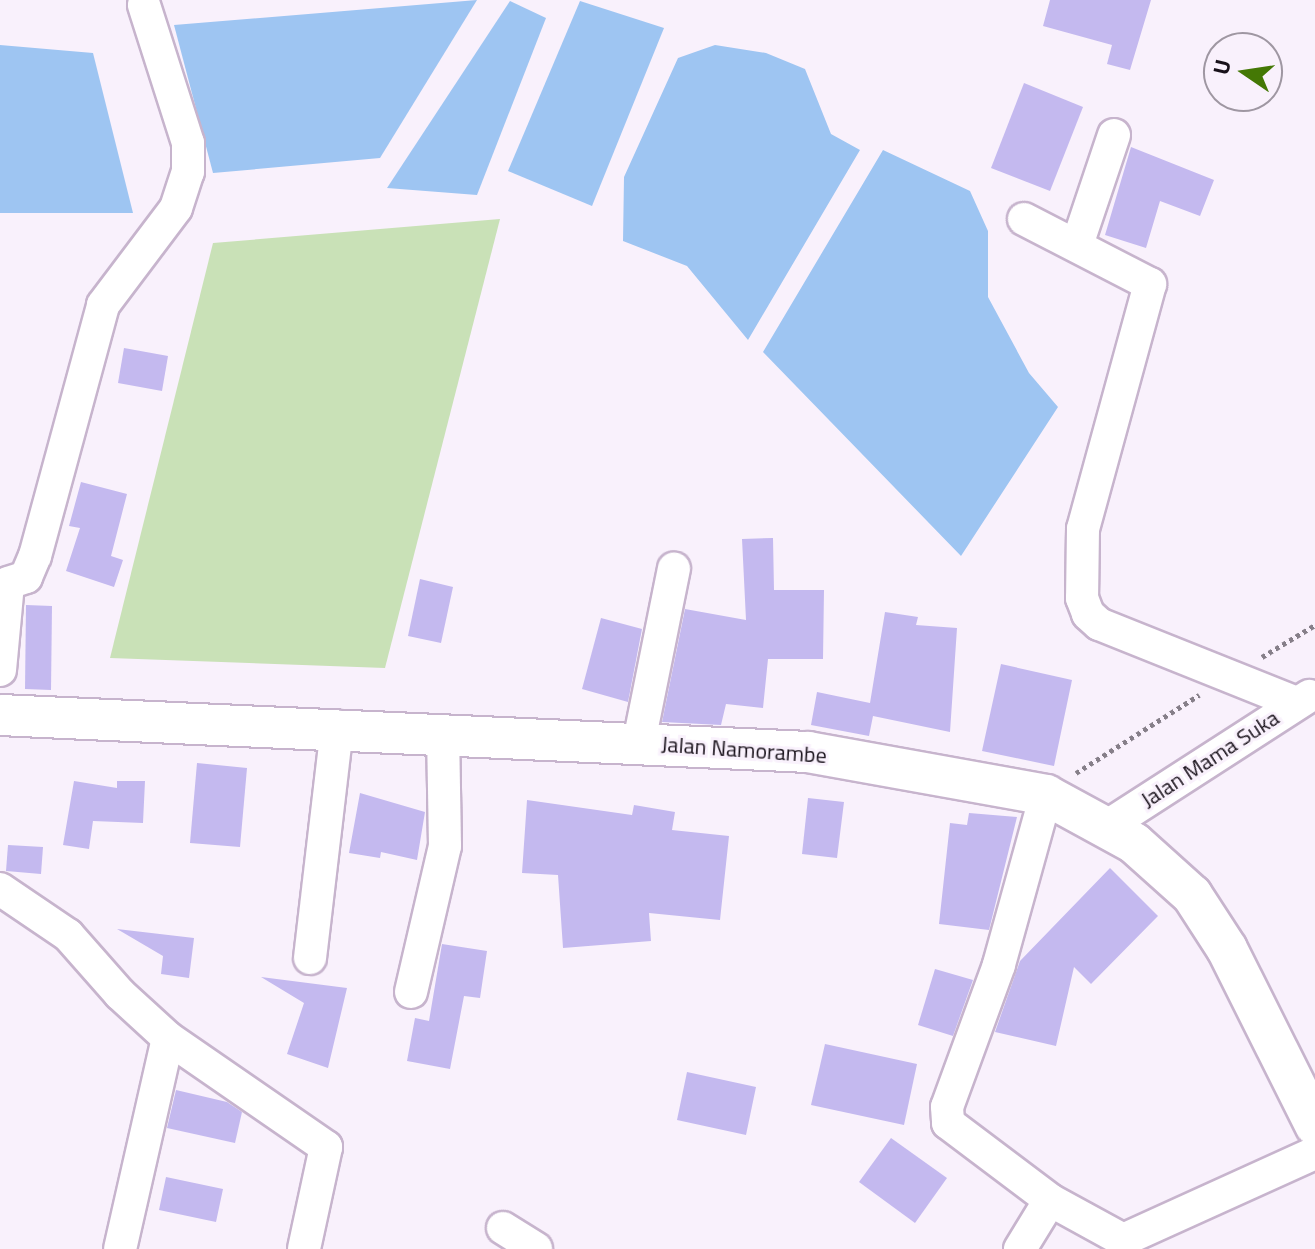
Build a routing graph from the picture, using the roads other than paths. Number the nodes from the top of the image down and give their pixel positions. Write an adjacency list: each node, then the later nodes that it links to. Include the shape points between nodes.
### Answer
1 (144, 5): 6 (street, via 188,143 188,172 176,208 155,241 107,295 35,556 26,577)
2 (1114, 135): 4 (street)
3 (1024, 219): 4 (street)
4 (1077, 245): 8 (street, via 1150,284 1083,529 1082,598 1099,624 1226,678)
5 (674, 568): 12 (street)
6 (4, 583): 7 (street)
7 (0, 670)
8 (1306, 698): 14 (street, Jalan Mama Suka)
9 (0, 715): 10 (main road, Jalan Namorambe)
10 (337, 727): 11 (main road, Jalan Namorambe); 16 (street)
11 (443, 732): 12 (main road, Jalan Namorambe); 17 (street, via 445,846)
12 (639, 742): 13 (main road, Jalan Namorambe, via 808,752)
13 (1046, 795): 14 (main road, Jalan Namorambe); 21 (street, via 999,965 946,1115 962,1134)
14 (1106, 827): 19 (main road, Jalan Namorambe, via 1134,843 1192,895 1227,949)
15 (0, 889): 18 (street, via 68,935)
16 (310, 958)
17 (411, 992)
18 (168, 1038): 23 (street); 24 (street, via 326,1147)
19 (1315, 1125)
20 (1315, 1153): 21 (street, via 1123,1240)
21 (1050, 1200): 26 (street)
22 (503, 1228): 25 (street)
23 (120, 1249)
24 (304, 1249)
25 (536, 1249)
26 (1020, 1249)

